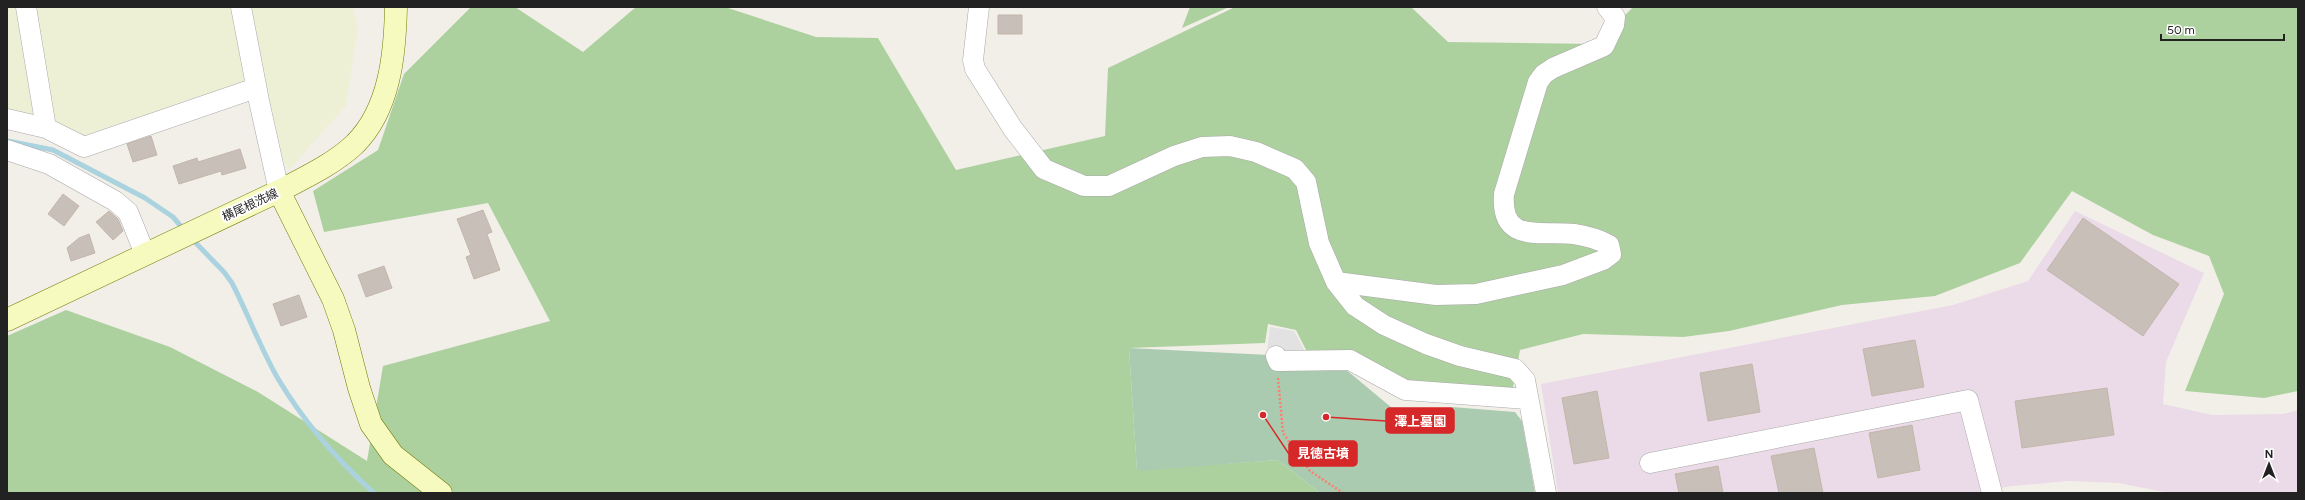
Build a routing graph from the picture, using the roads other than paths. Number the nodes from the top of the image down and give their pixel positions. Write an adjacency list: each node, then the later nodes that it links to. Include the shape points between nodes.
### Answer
1 (26, 7): 8 (street)
2 (241, 7): 6 (street)
3 (396, 7): 10 (main road, 横尾根洗線, via 395,46 386,89 368,128 355,144 337,158)
4 (979, 7): 12 (street, via 973,60 976,69 1009,123 1044,169 1064,179 1093,188 1123,181 1174,156 1202,148 1230,146 1276,159 1295,168 1306,182 1319,243)
5 (1607, 7): 12 (street, via 1615,17 1604,46 1553,68 1538,82 1504,194 1503,205 1504,214 1510,225 1527,234 1573,234 1597,238 1609,245 1611,254 1603,260 1563,275 1476,294 1436,295)
6 (256, 88): 8 (street, via 84,147); 10 (street)
7 (7, 119): 8 (street)
8 (46, 128)
9 (7, 150): 11 (street, via 49,164 115,201 128,212)
10 (279, 191): 11 (main road, 横尾根洗線); 17 (main road, via 333,299 371,424 393,455)
11 (145, 254): 13 (main road, 横尾根洗線)
12 (1336, 282): 15 (street, via 1355,306 1384,325 1460,356 1515,369 1525,380)
13 (7, 320)
14 (1277, 359): 15 (street, via 1350,360 1405,390)
15 (1528, 399): 18 (street)
16 (1650, 463): 19 (street, via 1968,400)
17 (441, 493)
18 (1546, 493)
19 (1992, 493)

